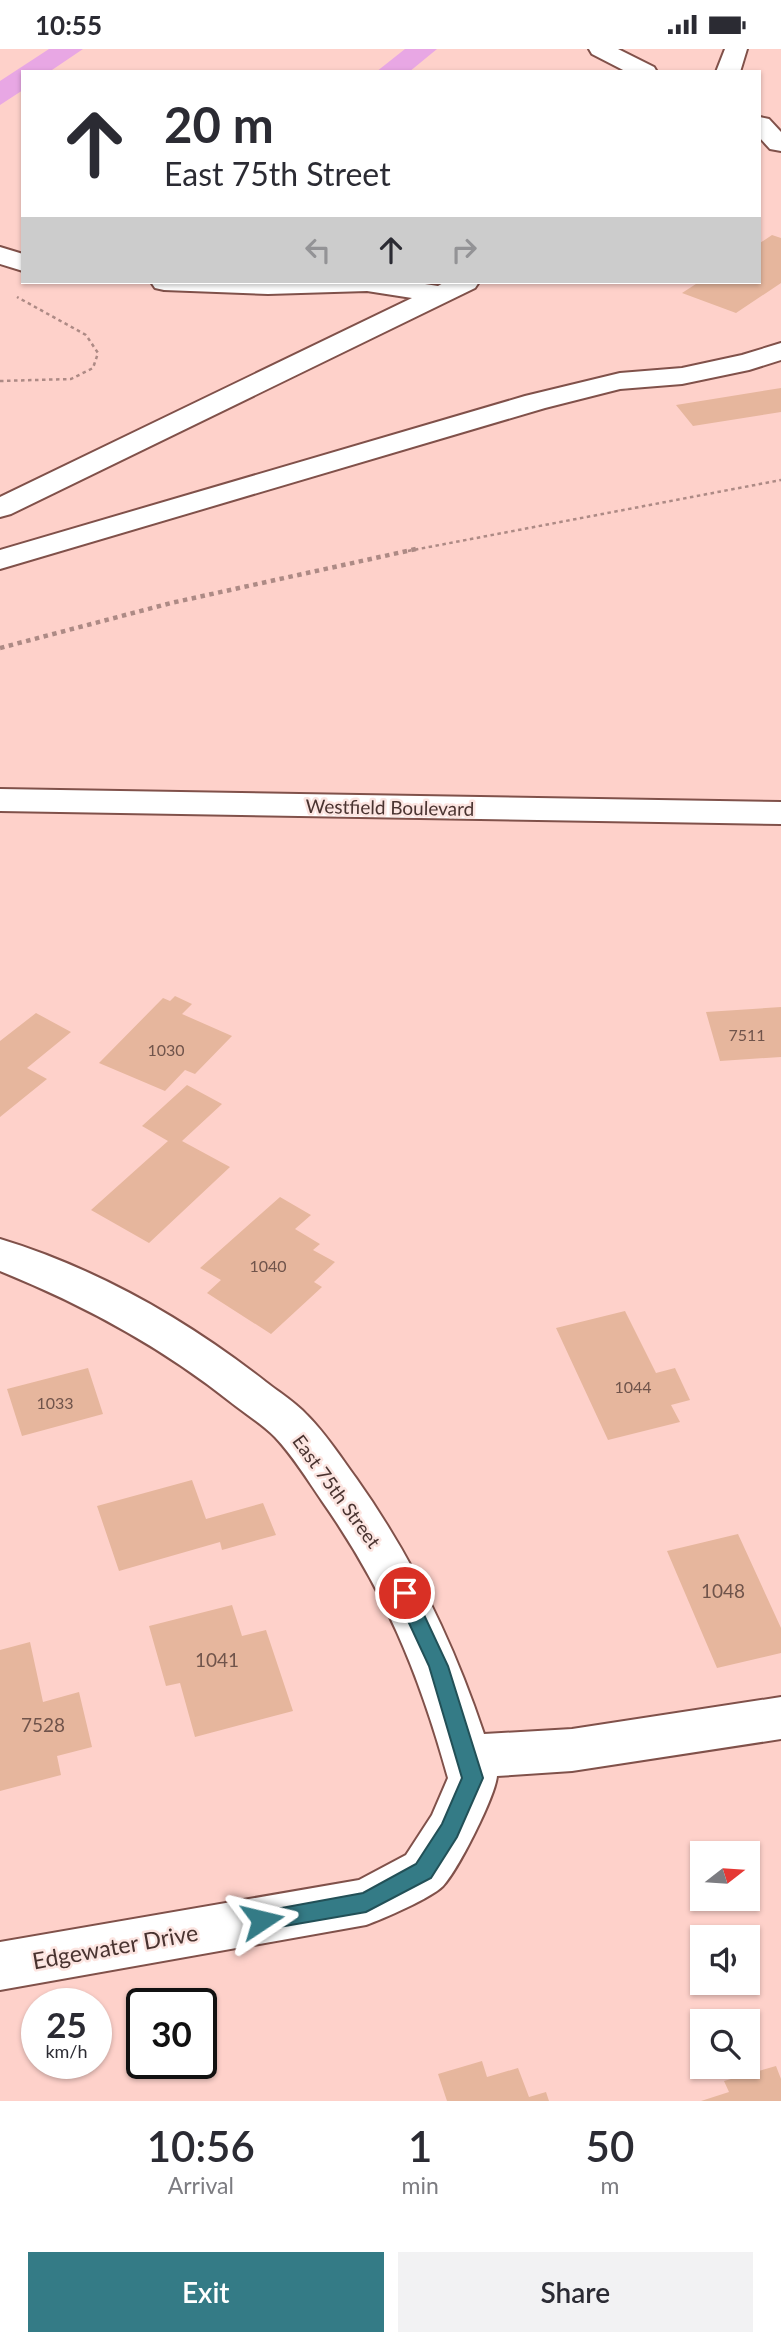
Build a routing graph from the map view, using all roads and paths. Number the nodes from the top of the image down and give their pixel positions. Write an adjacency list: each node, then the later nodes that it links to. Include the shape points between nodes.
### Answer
1 (600, 49): 3 (street)
2 (736, 49): 4 (street)
3 (642, 70)
4 (730, 70)
5 (761, 126): 6 (street)
6 (773, 145)
7 (0, 255): 8 (street)
8 (21, 263)
9 (216, 284): 10 (street)
10 (318, 284)
11 (396, 284): 12 (street)
12 (454, 288): 17 (street)
13 (14, 295): 15 (path, via 86,335 98,353 93,369 71,379)
14 (781, 351): 18 (street, via 682,376 620,381 535,402)
15 (0, 381)
16 (781, 480): 19 (path, via 633,505 331,567 87,623)
17 (0, 508)
18 (0, 560)
19 (0, 648)
20 (0, 800): 21 (street, Westfield Boulevard)
21 (781, 813)
22 (0, 1254): 24 (street, East 75th Street, via 128,1312 180,1342 283,1418 318,1458 392,1570 439,1666)
23 (781, 1718): 24 (street, via 572,1750)
24 (467, 1756): 25 (street, East 75th Street, via 472,1778)
25 (450, 1830): 26 (street, Edgewater Drive, via 424,1871 366,1902)
26 (0, 1966)

